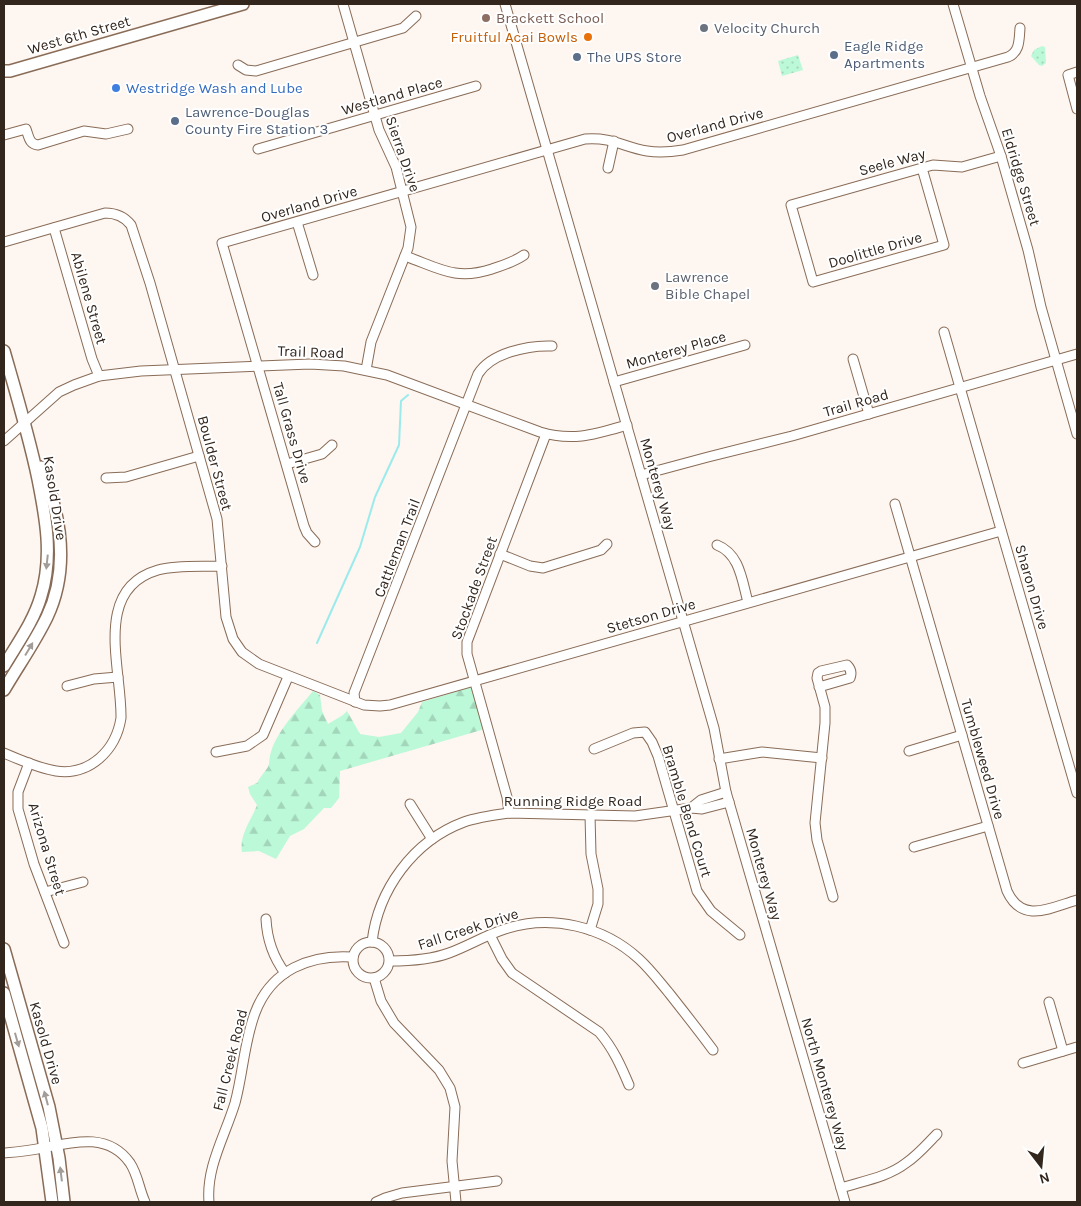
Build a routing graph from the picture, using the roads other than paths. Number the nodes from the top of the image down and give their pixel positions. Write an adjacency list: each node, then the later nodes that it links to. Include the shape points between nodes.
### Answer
1 (243, 4): 11 (main road, West 6th Street)
2 (343, 4): 7 (street, Sierra Drive)
3 (505, 4): 19 (street, Monterey Way)
4 (953, 4): 9 (street, Eldridge Street)
5 (416, 16): 7 (street, via 403,28)
6 (1020, 28): 9 (street, Overland Drive, via 1018,48 1012,55)
7 (354, 42): 8 (street, via 256,71); 14 (street, Sierra Drive)
8 (238, 65)
9 (972, 67): 17 (street, Overland Drive, via 683,150 648,152); 20 (street, Eldridge Street)
10 (1077, 72): 13 (street, via 1068,75)
11 (6, 73)
12 (476, 86): 14 (street, Westland Place)
13 (1077, 109)
14 (375, 115): 18 (street, Westland Place); 23 (street, Sierra Drive)
15 (128, 129): 16 (street, via 106,134 84,131 38,145 30,141 26,129)
16 (4, 135)
17 (614, 141): 19 (street, Overland Drive, via 585,139); 21 (street)
18 (258, 149)
19 (547, 150): 23 (street, Overland Drive); 43 (street, Monterey Way)
20 (1001, 156): 22 (street, Seele Way, via 962,167 933,165); 38 (street, Eldridge Street)
21 (608, 168)
22 (922, 168): 31 (street, Seele Way, via 791,205); 31 (street, Doolittle Drive, via 944,245)
23 (402, 191): 24 (street, Overland Drive); 29 (street, Sierra Drive, via 411,227)
24 (297, 222): 27 (street, Overland Drive); 30 (street)
25 (54, 228): 26 (street); 40 (street, Boulder Street, via 105,213 120,215 127,220 134,231); 42 (street, Abilene Street)
26 (4, 242)
27 (222, 243): 39 (street, Tall Grass Drive)
28 (524, 255): 29 (street, via 514,262 462,275)
29 (405, 256): 41 (street, Sierra Drive, via 371,342)
30 (313, 275)
31 (813, 282)
32 (944, 332): 44 (street, Sharon Drive)
33 (745, 345): 43 (street, Monterey Place)
34 (552, 346): 45 (street, Cattleman Trail, via 536,345 486,363 478,374)
35 (4, 351): 47 (main road, Kasold Drive)
36 (1077, 354): 38 (street, Trail Road)
37 (853, 359): 46 (street)
38 (1056, 360): 44 (street, Trail Road); 50 (street, Eldridge Street)
39 (258, 365): 40 (street, Trail Road); 41 (street, Trail Road, via 317,364); 55 (street, Tall Grass Drive)
40 (175, 370): 42 (street, Trail Road, via 117,372); 54 (street, Boulder Street)
41 (366, 370): 45 (street, Trail Road)
42 (99, 376): 47 (street, Trail Road, via 60,392)
43 (614, 382): 48 (street, Monterey Way)
44 (961, 387): 46 (street, Trail Road); 59 (street, Sharon Drive)
45 (467, 404): 49 (street, Trail Road); 76 (street, Cattleman Trail, via 354,693)
46 (869, 414): 56 (street, Trail Road)
47 (24, 422): 51 (street, Trail Road); 52 (main road, Kasold Drive)
48 (627, 425): 49 (street, Trail Road, via 580,437); 56 (street, Monterey Way)
49 (546, 434): 63 (street, Stockade Street)
50 (1077, 434)
51 (4, 440)
52 (31, 445): 68 (main road, Kasold Drive, one-way to 68, via 46,526 47,570 34,613); 75 (main road, Kasold Drive, one-way to 52, via 47,615 59,575 60,534 56,511)
53 (332, 445): 55 (street, via 322,454)
54 (199, 456): 57 (street, via 126,477); 65 (street, Boulder Street, via 216,519)
55 (287, 464): 60 (street, Tall Grass Drive, via 304,526)
56 (641, 475): 67 (street, Monterey Way)
57 (106, 478)
58 (895, 504): 64 (street, Tumbleweed Drive)
59 (1001, 531): 64 (street, Stetson Drive); 86 (street, Sharon Drive)
60 (315, 542)
61 (607, 544): 63 (street, via 601,550 543,568)
62 (717, 545): 66 (street, via 729,551 736,562)
63 (500, 554): 71 (street, Stockade Street, via 467,642)
64 (910, 557): 66 (street, Stetson Drive); 77 (street, Tumbleweed Drive)
65 (222, 566): 69 (street, via 158,570 138,579 128,588 115,622); 70 (street, Boulder Street, via 226,617 236,644 250,659)
66 (748, 602): 67 (street, Stetson Drive)
67 (682, 621): 71 (street, Stetson Drive); 83 (street, Monterey Way, via 714,728)
68 (4, 666)
69 (118, 676): 73 (street); 84 (street, via 119,728 104,755 85,767 68,772)
70 (288, 677): 72 (street, Boulder Street); 80 (street, via 263,735 246,746)
71 (474, 681): 76 (street, Stetson Drive, via 390,705 370,706); 91 (street, Stockade Street)
72 (309, 685): 76 (street, Stetson Drive)
73 (67, 686)
74 (820, 687): 82 (street, via 825,707)
75 (4, 690)
76 (355, 702)
77 (962, 736): 79 (street); 93 (street, Tumbleweed Drive)
78 (594, 749): 90 (street, Bramble Bend Court, via 633,733 645,732 658,756)
79 (909, 751)
80 (216, 752)
81 (4, 754): 84 (street)
82 (822, 758): 83 (street, via 762,752); 98 (street, via 815,823)
83 (719, 759): 85 (street, Monterey Way)
84 (30, 763): 97 (street, Arizona Street, via 18,792 18,809)
85 (726, 792): 87 (street, Monterey Way); 89 (street, Running Ridge Road, via 701,800)
86 (1077, 793)
87 (729, 802): 89 (street, Running Ridge Road, via 702,809); 109 (street, Monterey Way)
88 (410, 804): 94 (street)
89 (691, 808): 90 (street, Running Ridge Road)
90 (674, 811): 92 (street, Running Ridge Road, via 635,816); 103 (street, Bramble Bend Court, via 697,891 711,910)
91 (509, 813): 92 (street, Running Ridge Road); 94 (street, Running Ridge Road, via 463,822)
92 (590, 815): 101 (street, via 598,904)
93 (988, 826): 95 (street); 99 (street, Tumbleweed Drive, via 1006,891 1018,907 1042,911)
94 (432, 839): 104 (street, Running Ridge Road, via 413,855 392,882 374,923)
95 (914, 847)
96 (83, 882): 97 (street)
97 (45, 892): 105 (street, Arizona Street)
98 (833, 897)
99 (1077, 900)
100 (266, 919): 110 (street, via 269,942)
101 (590, 930): 102 (street, Fall Creek Drive, via 554,922 517,925); 115 (street, Fall Creek Drive, via 616,942 639,959)
102 (490, 935): 108 (street, Fall Creek Drive, via 436,957); 118 (street, via 512,973 608,1042)
103 (740, 935)
104 (372, 942): 107 (street, via 358,948); 108 (street, via 383,946)
105 (64, 944)
106 (4, 949): 120 (main road, Kasold Drive, one-way to 106, via 46,1095)
107 (353, 957): 110 (street, Fall Creek Road, via 319,958 299,964); 111 (street, via 358,973)
108 (390, 961): 111 (street, via 385,973)
109 (779, 972): 124 (street, North Monterey Way)
110 (285, 973): 128 (street, Fall Creek Road, via 268,989 255,1012 234,1106 212,1167)
111 (374, 978): 123 (street, via 381,1001 394,1023 439,1070 450,1088 456,1117)
112 (4, 993): 120 (main road, Kasold Drive, one-way to 120)
113 (1049, 1002): 116 (street)
114 (1077, 1047): 116 (street)
115 (713, 1050)
116 (1063, 1052): 117 (street)
117 (1023, 1063)
118 (630, 1085)
119 (937, 1134): 124 (street, via 896,1170)
120 (51, 1147): 121 (street); 125 (main road); 126 (main road, one-way to 120); 127 (street, via 90,1141 110,1146 125,1157 135,1172)
121 (4, 1153)
122 (497, 1181): 123 (street)
123 (453, 1187): 129 (street, via 402,1193); 130 (street)
124 (841, 1188): 131 (street, North Monterey Way)
125 (52, 1202)
126 (64, 1202)
127 (145, 1202)
128 (209, 1202)
129 (376, 1202)
130 (456, 1202)
131 (845, 1202)

